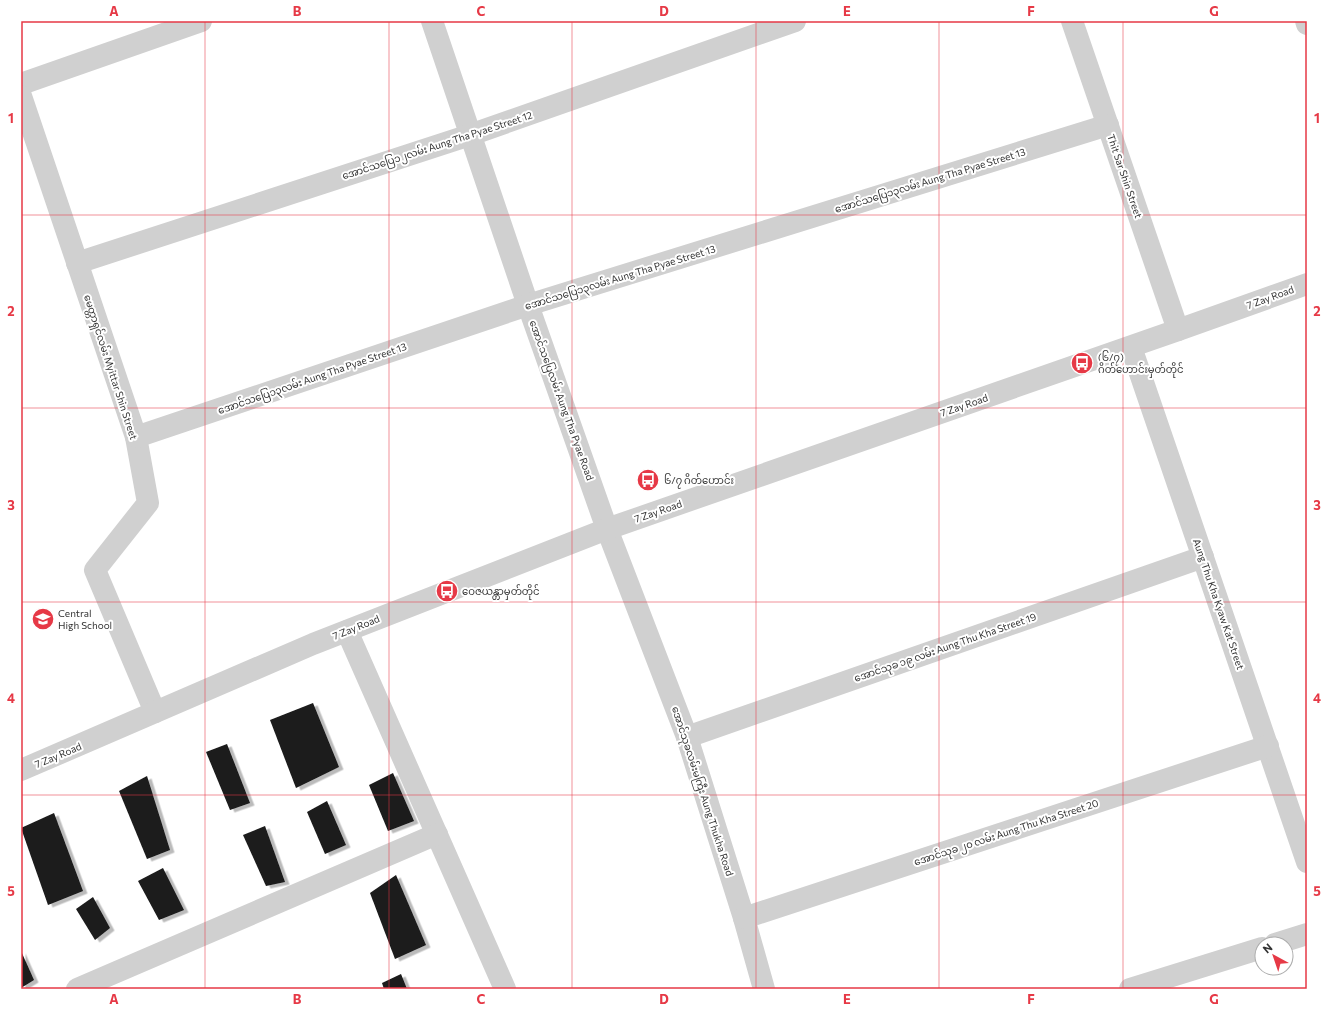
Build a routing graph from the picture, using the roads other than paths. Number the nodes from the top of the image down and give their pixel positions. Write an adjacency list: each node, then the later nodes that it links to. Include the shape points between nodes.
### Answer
1 (201, 21): 7 (street)
2 (432, 21): 10 (street, အောင်သပြေလမ်း Aung Tha Pyae Road)
3 (795, 21): 10 (street, အောင်သပြေ၁၂လမ်း Aung Tha Pyae Street 12)
4 (1072, 21): 9 (street, Thit Sar Shin Street)
5 (1306, 21): 6 (street)
6 (1307, 24)
7 (21, 84)
8 (21, 96): 11 (street, မေတ္တာရှင်လမ်း Myittar Shin Street)
9 (1108, 125): 13 (street, အောင်သပြေ၁၃လမ်း Aung Tha Pyae Street 13); 14 (street, Thit Sar Shin Street)
10 (470, 135): 11 (street, အောင်သပြေ၁၂လမ်း Aung Tha Pyae Street 12); 13 (street, အောင်သပြေလမ်း Aung Tha Pyae Road)
11 (77, 263): 16 (street, မေတ္တာရှင်လမ်း Myittar Shin Street)
12 (1307, 284): 14 (street, 7 Zay Road)
13 (528, 305): 16 (street, အောင်သပြေ၁၃လမ်း Aung Tha Pyae Street 13); 17 (street, အောင်သပြေလမ်း Aung Tha Pyae Road)
14 (1178, 330): 15 (street, 7 Zay Road)
15 (1131, 346): 17 (street, 7 Zay Road); 18 (street, Aung Thu Kha Kyaw Kat Street)
16 (136, 437): 20 (street, မေတ္တာရှင်လမ်း Myittar Shin Street, via 148,503 96,570)
17 (607, 529): 19 (street, 7 Zay Road); 21 (street, အောင်သုခလမ်းမကြီး Aung Thukha Road)
18 (1203, 557): 21 (street, အောင်သုခ ၁၉ လမ်း Aung Thu Kha Street 19); 22 (street, Aung Thu Kha Kyaw Kat Street)
19 (347, 631): 20 (street, 7 Zay Road); 24 (street)
20 (155, 712): 23 (street, 7 Zay Road)
21 (687, 737): 26 (street, အောင်သုခလမ်းမကြီး Aung Thukha Road)
22 (1268, 746): 25 (street, Aung Thu Kha Kyaw Kat Street); 26 (street, အောင်သုခ ၂၀ လမ်း Aung Thu Kha Street 20)
23 (21, 770)
24 (437, 834): 30 (street); 31 (street)
25 (1307, 862)
26 (744, 918): 32 (street, အောင်သုခလမ်းမကြီး Aung Thukha Road)
27 (1307, 934): 28 (street)
28 (1294, 938)
29 (1254, 950): 33 (street)
30 (77, 989)
31 (505, 989)
32 (764, 989)
33 (1130, 989)

